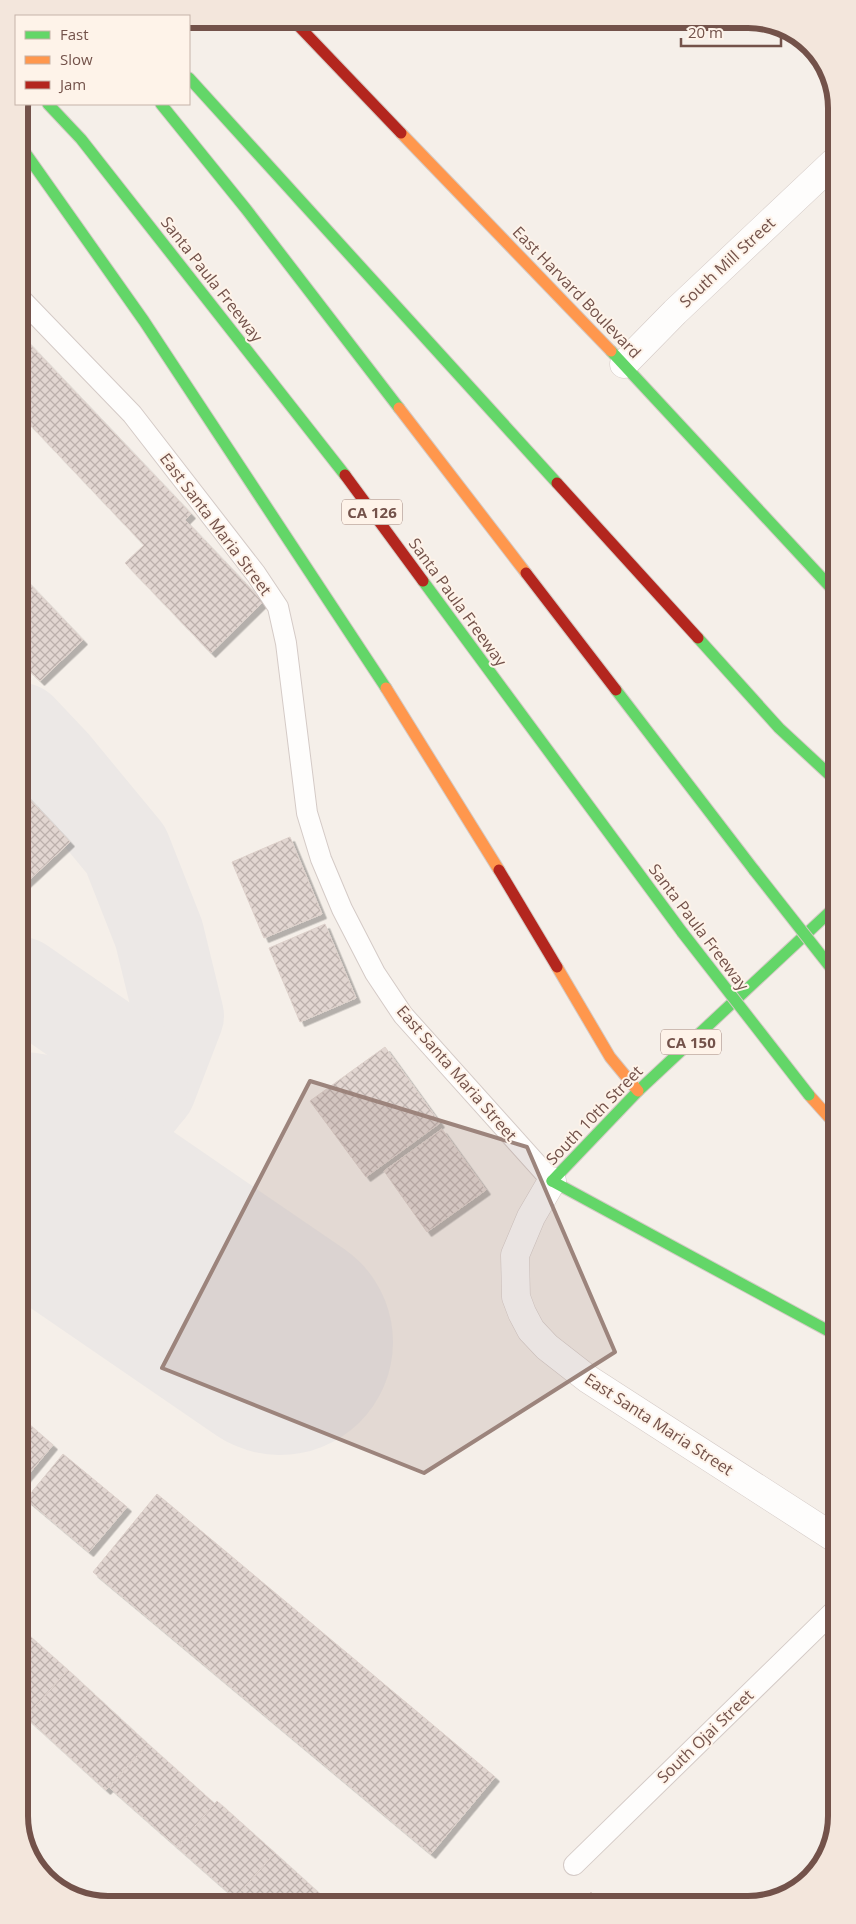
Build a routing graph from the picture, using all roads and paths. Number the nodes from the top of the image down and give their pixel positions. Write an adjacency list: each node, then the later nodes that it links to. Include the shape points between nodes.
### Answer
1 (301, 28): 8 (main road, East Harvard Boulevard)
2 (190, 79): 10 (main road, via 779,728)
3 (49, 105): 14 (main road, Santa Paula Freeway / CA 126, bridge, via 81,139 325,448 682,932)
4 (162, 105): 12 (main road, bridge, via 252,217)
5 (28, 157): 13 (main road, via 144,321 408,723 610,1057)
6 (828, 168): 8 (street, South Mill Street)
7 (28, 305): 15 (lane, East Santa Maria Street, via 132,414 278,607 286,643 307,813 321,859 342,909 403,1015)
8 (624, 364): 9 (main road, East Harvard Boulevard)
9 (828, 585)
10 (828, 773)
11 (828, 914): 13 (main road, South 10th Street / CA 150)
12 (828, 964)
13 (638, 1091): 15 (main road, South 10th Street / CA 150)
14 (828, 1116)
15 (552, 1181): 16 (main road); 17 (street, East Santa Maria Street, via 514,1255 516,1297 531,1330 588,1379)
16 (828, 1331)
17 (828, 1534)
18 (828, 1617): 19 (lane, South Ojai Street)
19 (574, 1865)

